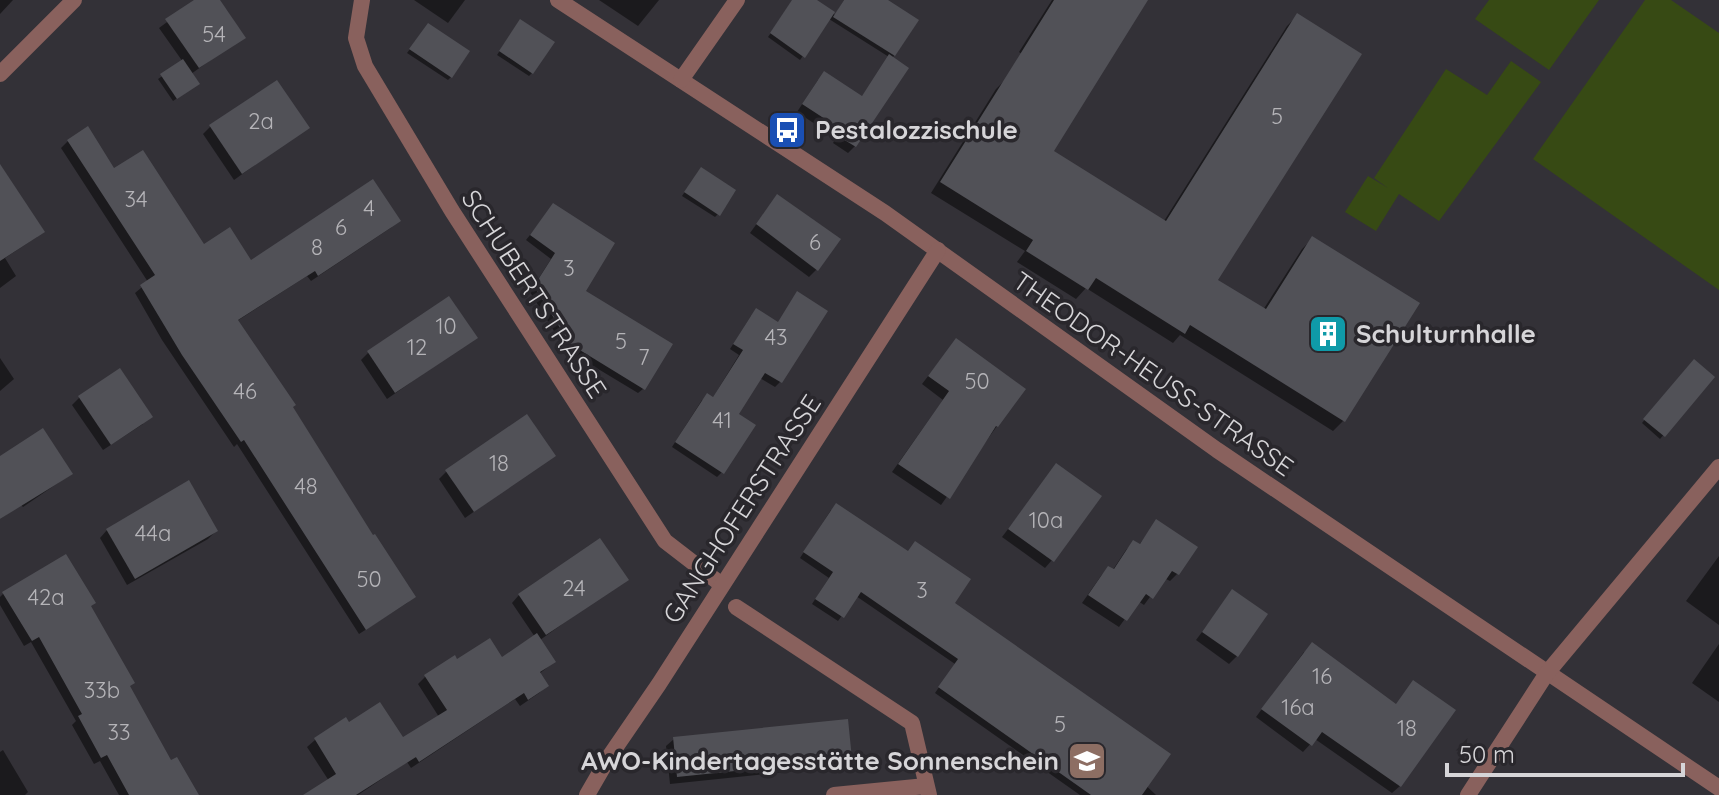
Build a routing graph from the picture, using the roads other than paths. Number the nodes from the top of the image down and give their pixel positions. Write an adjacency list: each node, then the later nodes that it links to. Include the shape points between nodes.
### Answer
1 (74, 0): 5 (street)
2 (362, 0): 9 (street, SCHUBERTSTRASSE, via 356,38 365,66 452,211 665,541)
3 (558, 0): 6 (street, THEODOR-HEUSS-STRASSE)
4 (737, 0): 6 (street)
5 (0, 74)
6 (681, 80): 7 (street, THEODOR-HEUSS-STRASSE)
7 (938, 250): 9 (street, GANGHOFERSTRASSE); 11 (street, THEODOR-HEUSS-STRASSE, via 1217,450)
8 (1719, 467): 11 (street)
9 (722, 585): 14 (street, GANGHOFERSTRASSE)
10 (736, 607): 13 (street, via 912,723)
11 (1547, 673): 12 (street, THEODOR-HEUSS-STRASSE); 16 (street)
12 (1719, 788)
13 (927, 791): 15 (street)
14 (587, 795)
15 (834, 795)
16 (1468, 795)

